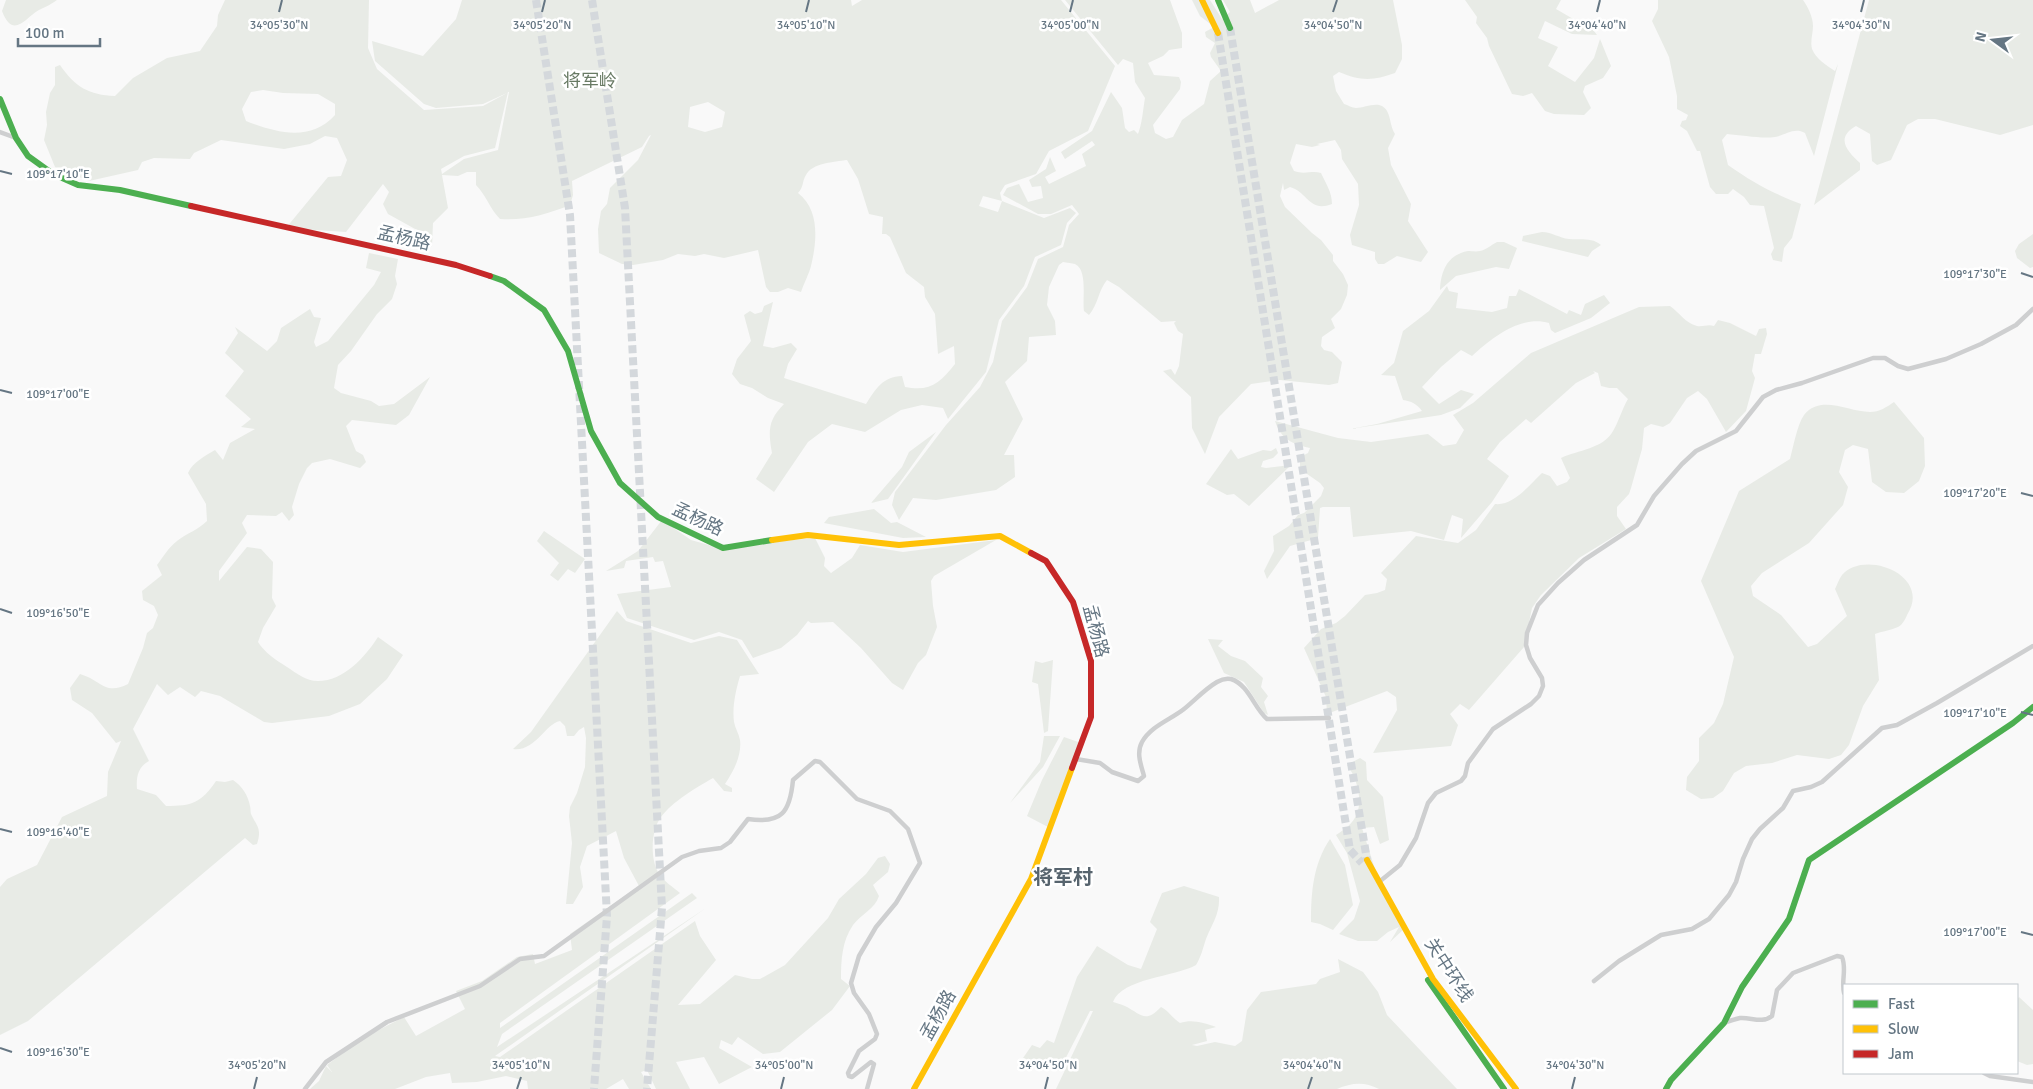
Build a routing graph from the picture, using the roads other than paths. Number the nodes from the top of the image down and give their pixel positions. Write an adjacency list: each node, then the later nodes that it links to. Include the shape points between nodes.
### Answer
1 (1202, 0): 4 (main road)
2 (1218, 0): 3 (main road)
3 (1230, 28)
4 (1218, 33)
5 (0, 99): 7 (main road, 孟杨路)
6 (0, 132): 7 (street)
7 (16, 138): 12 (main road, 孟杨路, via 28,156 53,174 78,185 120,190 427,258 504,281 544,310 568,351 591,431 620,483 658,517 723,548 808,535 899,545 1000,536 1046,561 1073,602 1091,660 1091,717)
8 (2033, 309): 13 (street, via 2016,325 1946,359 1908,369 1885,358 1873,358 1776,390 1763,397 1736,431 1696,451 1654,496 1637,525 1584,560 1538,605 1526,645 1542,678 1539,696 1493,729 1468,763 1465,776 1436,793 1428,803 1416,838 1400,865)
9 (2033, 646): 14 (street, via 1897,725 1882,728 1822,782 1793,791 1784,808 1752,839 1736,882 1709,919 1692,930 1661,935)
10 (2033, 707): 16 (main road, via 1809,860 1789,919 1742,987)
11 (1328, 718): 12 (street, via 1267,719 1241,685 1223,678 1147,735 1138,753 1144,776 1138,781 1112,772 1100,763)
12 (1076, 759): 21 (main road, 孟杨路, via 1032,878)
13 (1379, 882): 22 (main road, 关中环线, via 1364,862 1429,982); 23 (main road, 关中环线, via 1433,979)
14 (1594, 981)
15 (1843, 988): 16 (street, via 1845,964 1842,957 1837,956 1793,972 1777,990 1769,1018 1740,1018)
16 (1724, 1023): 24 (main road)
17 (1986, 1074): 18 (street)
18 (2033, 1082)
19 (305, 1089): 20 (street, via 326,1062 387,1022 480,986 520,959 544,956 682,858 699,851 721,848 748,819 775,819 791,800 793,780 815,761 820,762 857,798 890,811 908,829 920,863 859,956 851,983 877,1034 876,1039 859,1051 848,1073 852,1077 872,1062 873,1072)
20 (866, 1089)
21 (914, 1089)
22 (1504, 1089)
23 (1516, 1089)
24 (1666, 1089)

